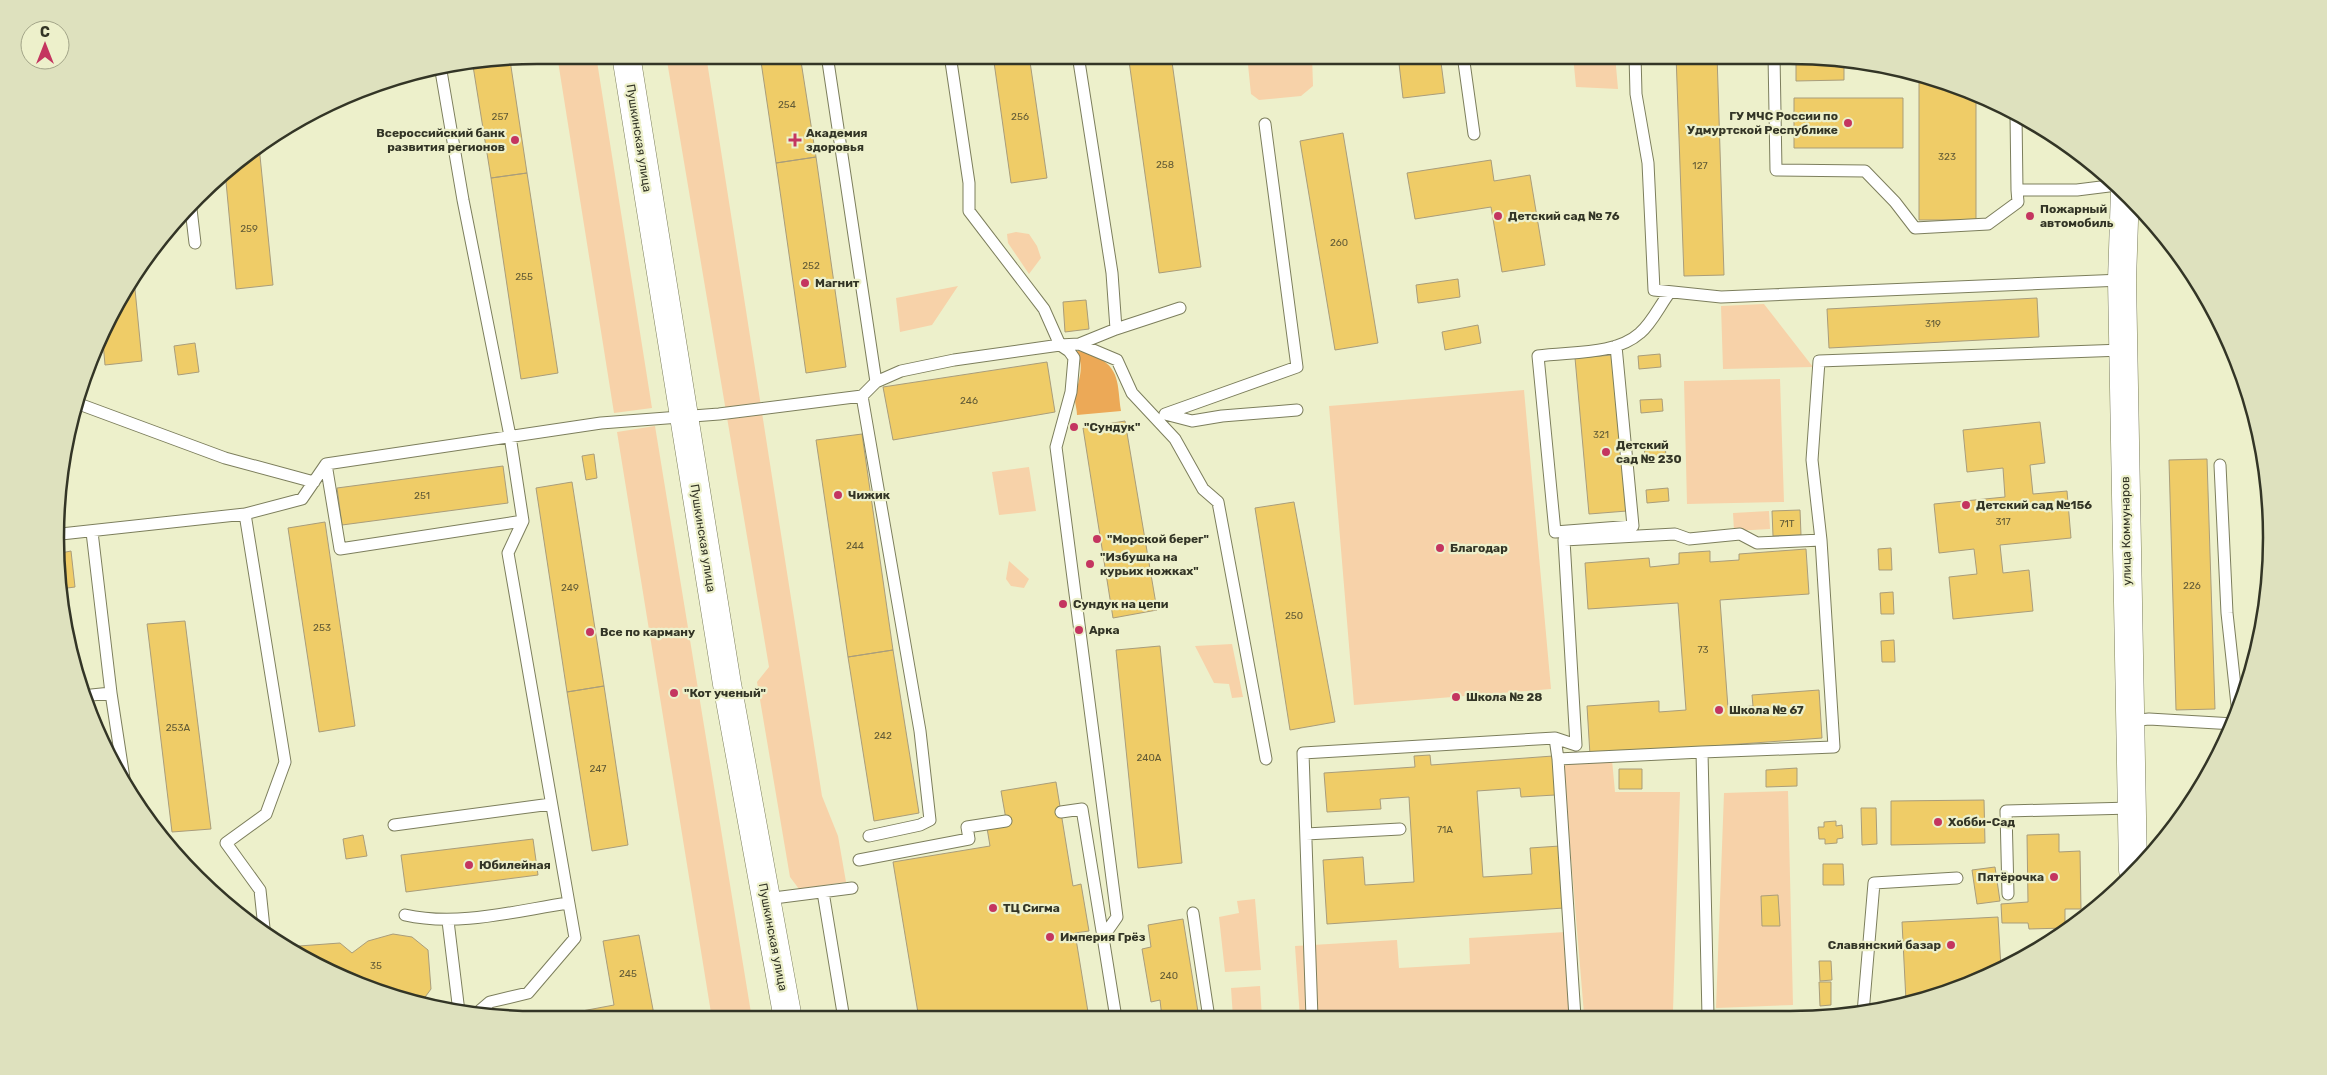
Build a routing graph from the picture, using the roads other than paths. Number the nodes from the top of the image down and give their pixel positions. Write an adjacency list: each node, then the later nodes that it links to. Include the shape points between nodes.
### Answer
1 (627, 64): 31 (main road, Пушкинская улица)
2 (828, 64): 25 (lane)
3 (951, 64): 22 (lane, via 969,183 969,211 1044,309)
4 (1079, 64): 20 (lane, via 1112,272)
5 (1464, 64): 11 (lane)
6 (1635, 64): 18 (lane, via 1636,94 1648,163 1654,290)
7 (1774, 64): 13 (lane, via 1776,170 1866,171 1914,228 1988,224 2018,202)
8 (441, 74): 32 (lane)
9 (2016, 122): 13 (lane)
10 (1265, 124): 30 (lane, via 1297,367)
11 (1474, 134)
12 (2108, 187): 13 (lane)
13 (2017, 190)
14 (2125, 204): 17 (main road, улица Коммунаров)
15 (192, 214): 16 (lane)
16 (195, 243)
17 (2122, 280): 18 (lane, via 1721,297); 24 (main road, улица Коммунаров)
18 (1670, 292): 23 (lane, via 1641,332)
19 (1180, 308): 20 (lane)
20 (1116, 329): 21 (lane)
21 (1079, 344): 22 (lane); 29 (lane, via 1117,360 1132,393)
22 (1060, 345): 25 (lane, via 954,360 901,372); 71 (lane, via 1069,350 1075,366 1056,447 1117,917)
23 (1616, 346): 23 (lane, via 1538,356 1555,532 1633,526)
24 (2123, 350): 40 (lane, via 1819,361 1812,460); 44 (main road, улица Коммунаров)
25 (876, 382): 26 (lane)
26 (862, 396): 31 (lane, via 770,409); 58 (lane, via 920,731 930,820)
27 (83, 405): 35 (lane, via 225,458)
28 (1297, 410): 30 (lane, via 1192,421)
29 (1150, 411): 30 (lane); 48 (lane, via 1175,439 1203,489 1218,502)
30 (1165, 414)
31 (684, 416): 32 (lane, via 601,423); 65 (main road, Пушкинская улица)
32 (510, 436): 33 (lane); 37 (lane)
33 (326, 464): 35 (lane); 37 (lane, via 340,549)
34 (2220, 465): 43 (lane, via 2227,613)
35 (314, 482): 36 (lane, via 302,499)
36 (245, 514): 38 (lane); 70 (lane, via 285,762 266,814 226,843 260,890)
37 (523, 521): 51 (lane, via 508,553)
38 (92, 532): 39 (lane); 41 (lane)
39 (64, 534)
40 (1821, 540): 46 (lane, via 1756,543 1740,534 1689,539 1675,534 1564,540 1576,745); 47 (lane, via 1834,747)
41 (111, 693): 42 (lane); 50 (lane)
42 (91, 695)
43 (2236, 695)
44 (2130, 721): 45 (lane); 52 (main road, улица Коммунаров)
45 (2225, 723)
46 (1555, 738): 49 (lane); 57 (lane, via 1303,753)
47 (1702, 752): 49 (lane); 81 (lane)
48 (1266, 759)
49 (1558, 759): 80 (lane)
50 (122, 764)
51 (551, 804): 55 (lane); 66 (lane)
52 (2132, 808): 60 (main road, улица Коммунаров); 64 (lane, via 2006,811)
53 (1061, 812): 71 (lane, via 1082,809)
54 (1006, 821): 59 (lane, via 967,827 969,838)
55 (394, 825)
56 (1400, 829): 57 (lane)
57 (1306, 834): 79 (lane)
58 (869, 836)
59 (859, 860)
60 (2133, 863)
61 (1957, 878): 73 (lane, via 1874,883)
62 (852, 888): 63 (lane)
63 (823, 892): 65 (lane); 76 (lane)
64 (2008, 894)
65 (766, 899): 75 (main road, Пушкинская улица)
66 (568, 903): 69 (lane); 74 (lane, via 575,938 528,993 490,1002)
67 (1193, 913): 78 (lane)
68 (405, 916): 69 (lane)
69 (448, 921): 72 (lane)
70 (264, 923)
71 (1103, 937): 77 (lane)
72 (458, 1004)
73 (1864, 1005)
74 (483, 1008)
75 (787, 1011)
76 (843, 1011)
77 (1115, 1011)
78 (1208, 1011)
79 (1312, 1011)
80 (1576, 1011)
81 (1708, 1011)

